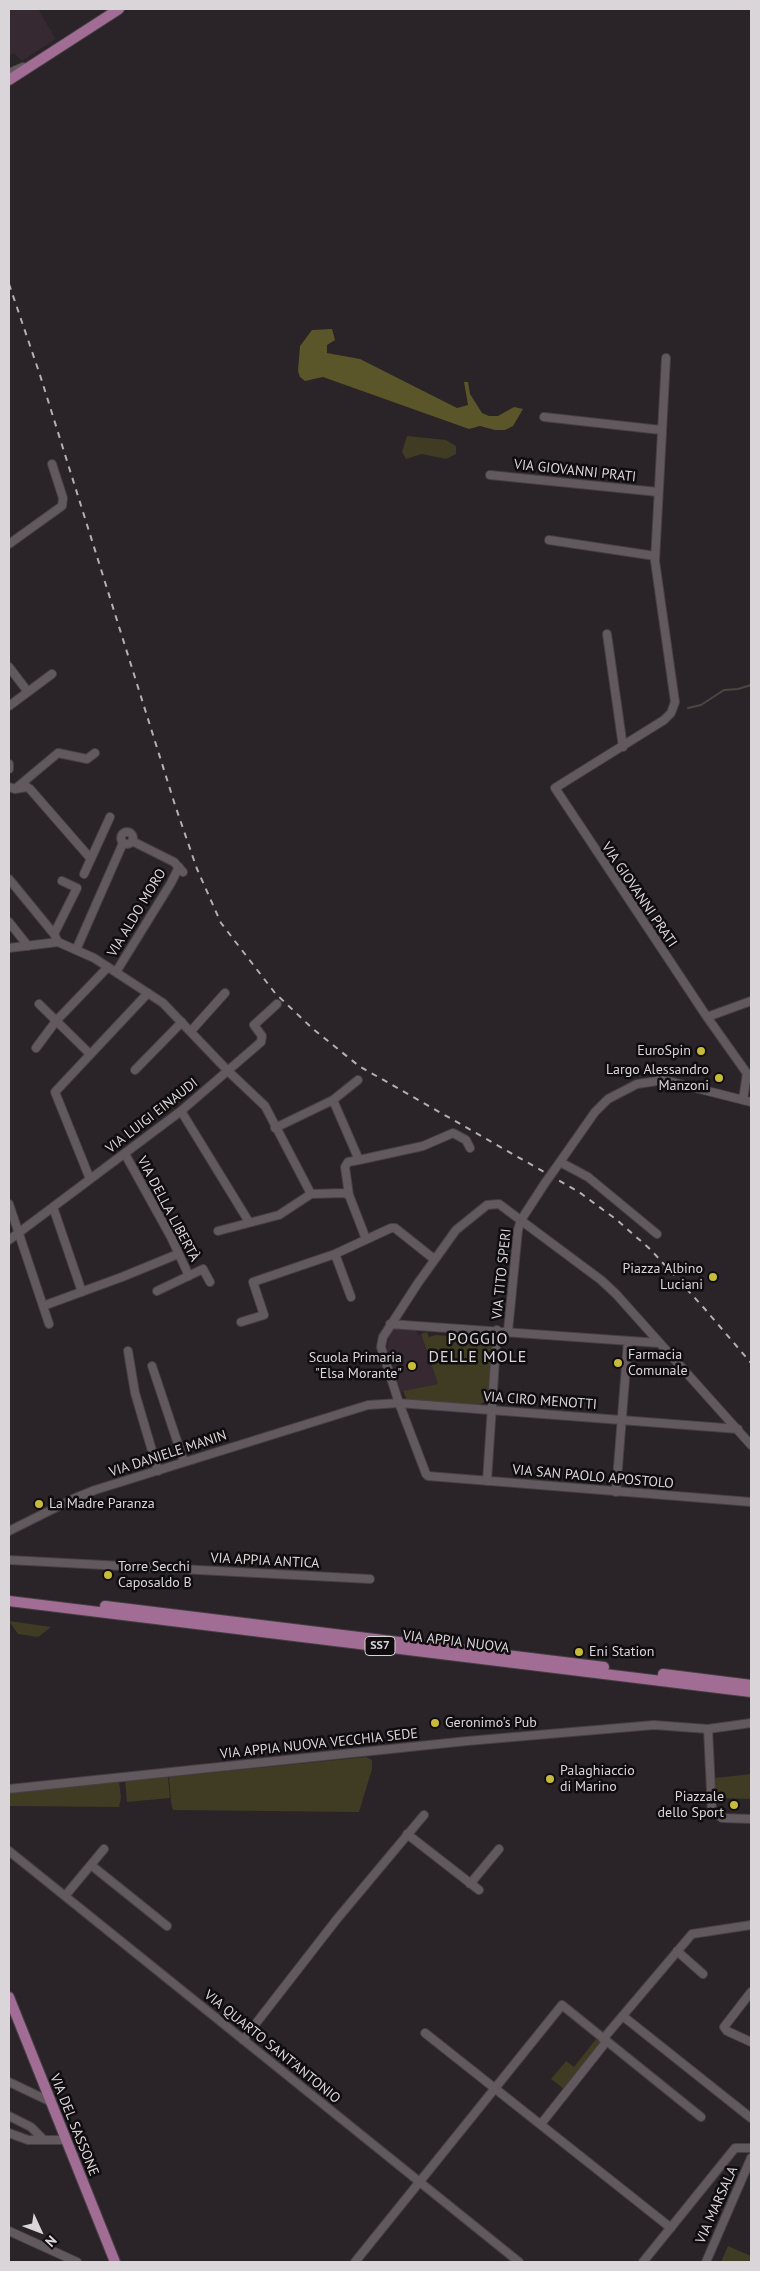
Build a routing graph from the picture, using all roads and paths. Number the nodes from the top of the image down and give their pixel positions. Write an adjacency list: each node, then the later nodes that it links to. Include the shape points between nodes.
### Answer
1 (119, 9): 2 (main road)
2 (41, 58): 3 (street); 4 (main road)
3 (9, 73)
4 (9, 80)
5 (666, 358): 7 (street, VIA GIOVANNI PRATI)
6 (544, 417): 7 (street)
7 (661, 430): 10 (street, VIA GIOVANNI PRATI)
8 (52, 464): 12 (street, via 64,498 62,506)
9 (490, 475): 10 (street, VIA GIOVANNI PRATI)
10 (658, 492): 13 (street, VIA GIOVANNI PRATI)
11 (549, 540): 13 (street)
12 (9, 544)
13 (655, 556): 19 (street, VIA GIOVANNI PRATI, via 676,699 666,718)
14 (607, 634): 19 (street)
15 (9, 667): 17 (street)
16 (52, 674): 17 (street)
17 (28, 692): 18 (street)
18 (9, 706)
19 (623, 747): 44 (street, VIA GIOVANNI PRATI, via 555,788)
20 (95, 753): 23 (street, via 88,759 58,753)
21 (9, 764): 22 (street)
22 (9, 769)
23 (12, 788): 27 (street, via 28,787)
24 (110, 817): 25 (street)
25 (104, 829): 26 (street); 27 (street)
26 (122, 840): 36 (street); 38 (street, VIA ALDO MORO, via 129,844 132,841 174,862 181,870)
27 (91, 859): 28 (street)
28 (84, 874)
29 (9, 880): 32 (street)
30 (62, 881): 32 (street, via 77,888)
31 (9, 922): 34 (street)
32 (54, 934): 33 (street)
33 (58, 942): 34 (street); 36 (street, VIA ALDO MORO)
34 (28, 946): 35 (street)
35 (9, 948)
36 (76, 950): 37 (street, VIA ALDO MORO)
37 (108, 967): 38 (street, VIA ALDO MORO); 45 (street, VIA ALDO MORO)
38 (116, 972): 39 (street, VIA ALDO MORO)
39 (148, 993): 46 (street, VIA ALDO MORO); 49 (street)
40 (225, 993): 47 (street)
41 (751, 1001): 44 (street)
42 (39, 1004): 45 (street)
43 (277, 1004): 52 (street, via 254,1026 262,1036 261,1042)
44 (706, 1017): 53 (street, VIA GIOVANNI PRATI)
45 (56, 1021): 48 (street, VIA ALDO MORO); 49 (street)
46 (182, 1022): 47 (street, VIA ALDO MORO); 51 (street)
47 (191, 1031): 52 (street, VIA ALDO MORO)
48 (36, 1048)
49 (90, 1054): 64 (street, via 55,1092)
50 (751, 1064): 53 (street)
51 (135, 1070)
52 (228, 1070): 58 (street, VIA LUIGI EINAUDI); 59 (street, VIA ALDO MORO, via 266,1106)
53 (747, 1073): 56 (street)
54 (358, 1080): 55 (street)
55 (333, 1100): 59 (street); 62 (street)
56 (743, 1100): 57 (street); 63 (street, via 664,1080 637,1084 623,1090 595,1112)
57 (751, 1102)
58 (181, 1111): 61 (street, VIA LUIGI EINAUDI); 70 (street)
59 (276, 1128): 65 (street, VIA ALDO MORO)
60 (470, 1148): 62 (street, via 466,1140 453,1133 423,1146)
61 (125, 1154): 64 (street, VIA LUIGI EINAUDI); 76 (street, VIA DELLA LIBERTÀ)
62 (359, 1160): 66 (street, via 345,1165)
63 (558, 1165): 69 (street, bridge); 73 (street, via 588,1177)
64 (90, 1179): 68 (street, VIA LUIGI EINAUDI)
65 (311, 1194): 66 (street); 70 (street, via 279,1215)
66 (349, 1195): 74 (street)
67 (9, 1204): 72 (street)
68 (52, 1207): 72 (street, VIA LUIGI EINAUDI); 82 (street)
69 (521, 1220): 78 (street, via 499,1204 488,1205 458,1228); 89 (street, VIA TITO SPERI); 91 (street, via 601,1280)
70 (249, 1222): 71 (street)
71 (218, 1231)
72 (18, 1233): 75 (street, VIA LUIGI EINAUDI); 84 (street)
73 (657, 1234)
74 (366, 1239): 77 (street); 78 (street, via 394,1228)
75 (9, 1240)
76 (178, 1254): 79 (street, VIA DELLA LIBERTÀ); 82 (street)
77 (335, 1254): 83 (street); 85 (street, via 253,1282 264,1315)
78 (434, 1259): 87 (street)
79 (189, 1276): 80 (street, VIA DELLA LIBERTÀ, via 203,1269); 81 (street, VIA DELLA LIBERTÀ)
80 (210, 1282)
81 (157, 1291)
82 (82, 1292): 84 (street)
83 (351, 1297)
84 (43, 1306): 86 (street)
85 (241, 1322)
86 (49, 1324)
87 (390, 1324): 88 (street); 94 (street, via 381,1347)
88 (497, 1330): 89 (street); 95 (street, VIA TITO SPERI)
89 (508, 1331): 90 (street)
90 (628, 1341): 91 (street); 97 (street)
91 (659, 1343): 98 (street)
92 (128, 1351): 101 (street, via 135,1393)
93 (152, 1366): 100 (street)
94 (399, 1403): 95 (street, VIA CIRO MENOTTI); 96 (street, VIA CIRO MENOTTI, via 368,1405); 102 (street, VIA SAN PAOLO APOSTOLO, via 426,1474 433,1478)
95 (492, 1410): 97 (street, VIA CIRO MENOTTI); 102 (street, VIA TITO SPERI)
96 (340, 1413): 100 (street, VIA DANIELE MANIN)
97 (622, 1420): 98 (street, VIA CIRO MENOTTI); 103 (street)
98 (738, 1429): 99 (street)
99 (751, 1445)
100 (184, 1462): 101 (street, VIA DANIELE MANIN)
101 (158, 1471): 105 (street, VIA DANIELE MANIN, via 75,1498)
102 (487, 1481): 103 (street, VIA SAN PAOLO APOSTOLO)
103 (616, 1492): 104 (street, VIA SAN PAOLO APOSTOLO)
104 (751, 1502)
105 (9, 1531)
106 (9, 1560): 107 (street, VIA APPIA ANTICA)
107 (370, 1579)
108 (9, 1594): 110 (main road, VIA APPIA NUOVA / SS7)
109 (9, 1601): 111 (main road, VIA APPIA NUOVA / SS7)
110 (751, 1685)
111 (751, 1692)
112 (751, 1723): 113 (street, VIA APPIA NUOVA VECCHIA SEDE)
113 (708, 1729): 114 (street, VIA APPIA NUOVA VECCHIA SEDE, via 638,1726); 116 (street, via 712,1811 722,1818)
114 (9, 1788)
115 (424, 1815): 117 (street)
116 (751, 1819)
117 (408, 1834): 122 (street); 133 (street)
118 (104, 1849): 121 (street)
119 (499, 1849): 122 (street)
120 (9, 1851): 124 (street, VIA QUARTO SANT'ANTONIO)
121 (91, 1865): 124 (street); 126 (street)
122 (470, 1884): 123 (street)
123 (479, 1890)
124 (65, 1896): 133 (street, VIA QUARTO SANT'ANTONIO)
125 (751, 1925): 127 (street, via 698,1932 689,1936)
126 (167, 1926)
127 (677, 1952): 128 (street); 131 (street)
128 (703, 1974)
129 (751, 1992): 135 (street, via 724,2027)
130 (10, 2002): 138 (main road, VIA DEL SASSONE)
131 (624, 2017): 134 (street); 141 (street)
132 (425, 2033): 137 (street)
133 (243, 2040): 148 (street, VIA QUARTO SANT'ANTONIO)
134 (605, 2041): 137 (street, via 562,2005); 140 (street); 142 (street)
135 (751, 2042)
136 (9, 2082): 138 (street)
137 (495, 2088): 142 (street); 148 (street)
138 (49, 2101): 145 (main road, VIA DEL SASSONE)
139 (9, 2116): 144 (street, via 32,2127)
140 (701, 2117)
141 (751, 2118)
142 (541, 2124): 149 (street)
143 (9, 2133): 144 (street, via 24,2139)
144 (44, 2140): 145 (street)
145 (65, 2140): 152 (main road, VIA DEL SASSONE)
146 (751, 2148): 149 (street, via 735,2148)
147 (751, 2158): 156 (street, VIA MARSALA)
148 (419, 2182): 153 (street); 154 (street, VIA QUARTO SANT'ANTONIO)
149 (671, 2228): 155 (street)
150 (9, 2231): 151 (street)
151 (77, 2262)
152 (115, 2262)
153 (355, 2262)
154 (520, 2262)
155 (643, 2262)
156 (706, 2262)

